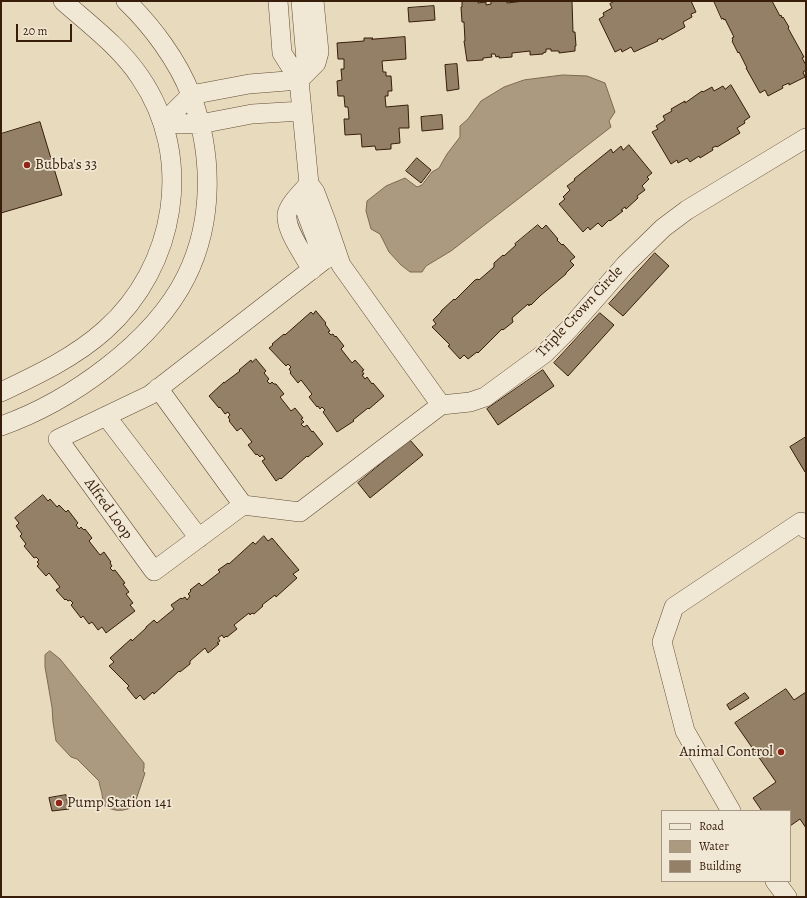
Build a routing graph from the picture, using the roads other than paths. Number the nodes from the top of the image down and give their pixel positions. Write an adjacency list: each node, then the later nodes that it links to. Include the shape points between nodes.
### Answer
1 (63, 1): 9 (street, via 118,49 154,100)
2 (126, 1): 7 (street, via 143,18 168,53)
3 (278, 1): 6 (street, via 282,53)
4 (301, 1): 6 (street, via 306,60)
5 (314, 1): 6 (street, via 320,52 316,63)
6 (299, 80): 7 (street, via 249,84); 8 (street)
7 (191, 94): 9 (street); 10 (street)
8 (302, 111): 10 (street, via 252,114); 12 (street)
9 (163, 123): 10 (street); 15 (street, via 169,146 172,192 164,237 146,280 128,306 86,345 45,371)
10 (200, 124): 18 (street, via 207,165 205,213 198,246 188,271 168,306 122,356 95,376 36,410)
11 (806, 138): 16 (street, Triple Crown Circle, via 687,210 663,228 625,264 545,353 485,397 470,402)
12 (310, 184): 13 (street, via 315,192); 13 (street, via 287,213 288,227)
13 (324, 261): 14 (street, Alfred Loop); 16 (street, via 341,265)
14 (158, 388): 17 (street, Alfred Loop, via 150,395); 19 (street)
15 (1, 392)
16 (441, 405): 19 (street, via 300,512)
17 (106, 416): 21 (street); 21 (street, Alfred Loop, via 58,439 154,571)
18 (1, 426)
19 (243, 505): 21 (street, Alfred Loop)
20 (804, 523): 22 (street, via 674,606 662,642 685,731)
21 (199, 538)
22 (730, 810)
23 (776, 882): 24 (street)
24 (787, 897)

